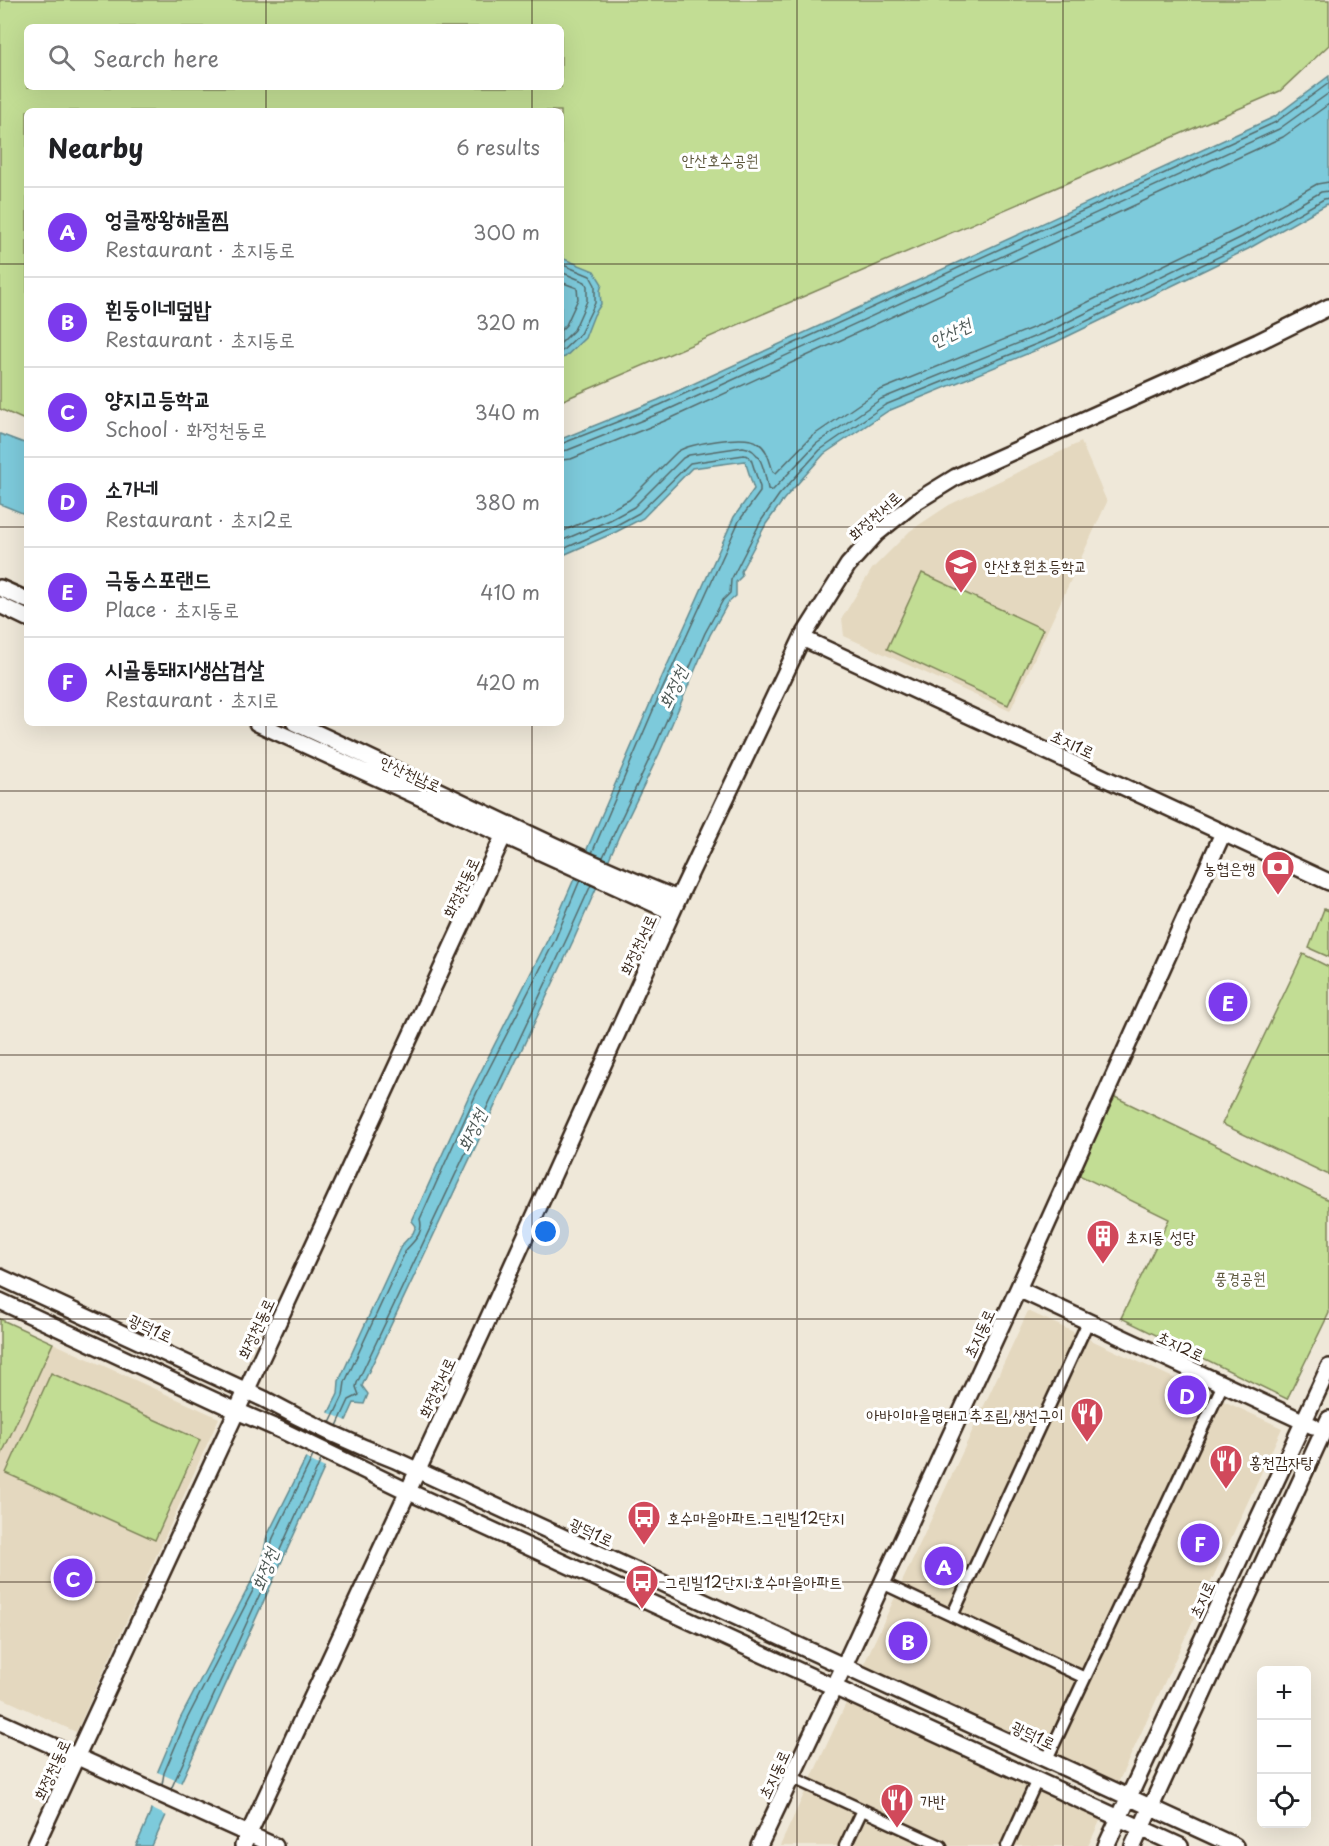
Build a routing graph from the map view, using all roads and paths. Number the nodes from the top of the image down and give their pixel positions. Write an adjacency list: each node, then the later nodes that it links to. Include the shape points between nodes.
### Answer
1 (1329, 307): 6 (street, 화정천서로, via 956,477 926,495 876,534 848,565)
2 (0, 588): 3 (street)
3 (24, 599)
4 (0, 605): 5 (street)
5 (24, 617)
6 (802, 638): 10 (street, 초지1로); 12 (street, 화정천서로)
7 (264, 726): 9 (street, 안산천남로)
8 (301, 726): 9 (street, 안산천남로)
9 (507, 830): 12 (street, 안산천남로); 19 (street, 화정천동로)
10 (1223, 833): 11 (street, 초지1로); 14 (street, 초지동로)
11 (1329, 882)
12 (675, 906): 23 (street, 화정천서로)
13 (0, 1277): 19 (street, 광덕1로)
14 (1018, 1289): 16 (street, 초지2로); 25 (street, 초지동로)
15 (0, 1301): 20 (street)
16 (1088, 1322): 18 (street, 초지2로); 26 (street)
17 (1329, 1367): 21 (street, 초지로)
18 (1223, 1384): 21 (street, 초지2로); 28 (street)
19 (246, 1390): 20 (street, 화정천동로); 23 (street, 광덕1로)
20 (237, 1411): 24 (street); 31 (street, 화정천동로)
21 (1304, 1422): 22 (street, 초지2로); 35 (street, 초지로)
22 (1327, 1428): 36 (street)
23 (417, 1470): 24 (street, 화정천서로); 27 (street, 광덕1로)
24 (407, 1491): 29 (street); 40 (street, 화정천서로)
25 (882, 1583): 26 (street); 27 (street, 초지동로)
26 (952, 1616): 28 (street)
27 (844, 1666): 29 (street, 초지동로); 32 (street, 광덕1로)
28 (1085, 1678): 32 (street)
29 (834, 1687): 33 (street, 초지동로); 34 (street)
30 (0, 1722): 31 (street)
31 (77, 1757): 40 (street, via 200,1811); 41 (street, 화정천동로)
32 (1047, 1760): 35 (street, 광덕1로)
33 (791, 1777): 37 (street); 43 (street, 초지동로)
34 (1037, 1780): 38 (street); 46 (street)
35 (1129, 1797): 36 (street, 광덕1로); 38 (street, 초지로)
36 (1151, 1807): 39 (street); 50 (street, 광덕1로)
37 (862, 1809): 44 (street); 45 (street)
38 (1119, 1818): 39 (street); 47 (street, 초지로)
39 (1141, 1828): 48 (street); 49 (street)
40 (246, 1840): 42 (street)
41 (35, 1846)
42 (275, 1846)
43 (759, 1846)
44 (845, 1846)
45 (940, 1846)
46 (1006, 1846)
47 (1106, 1846)
48 (1133, 1846)
49 (1180, 1846)
50 (1235, 1846)

